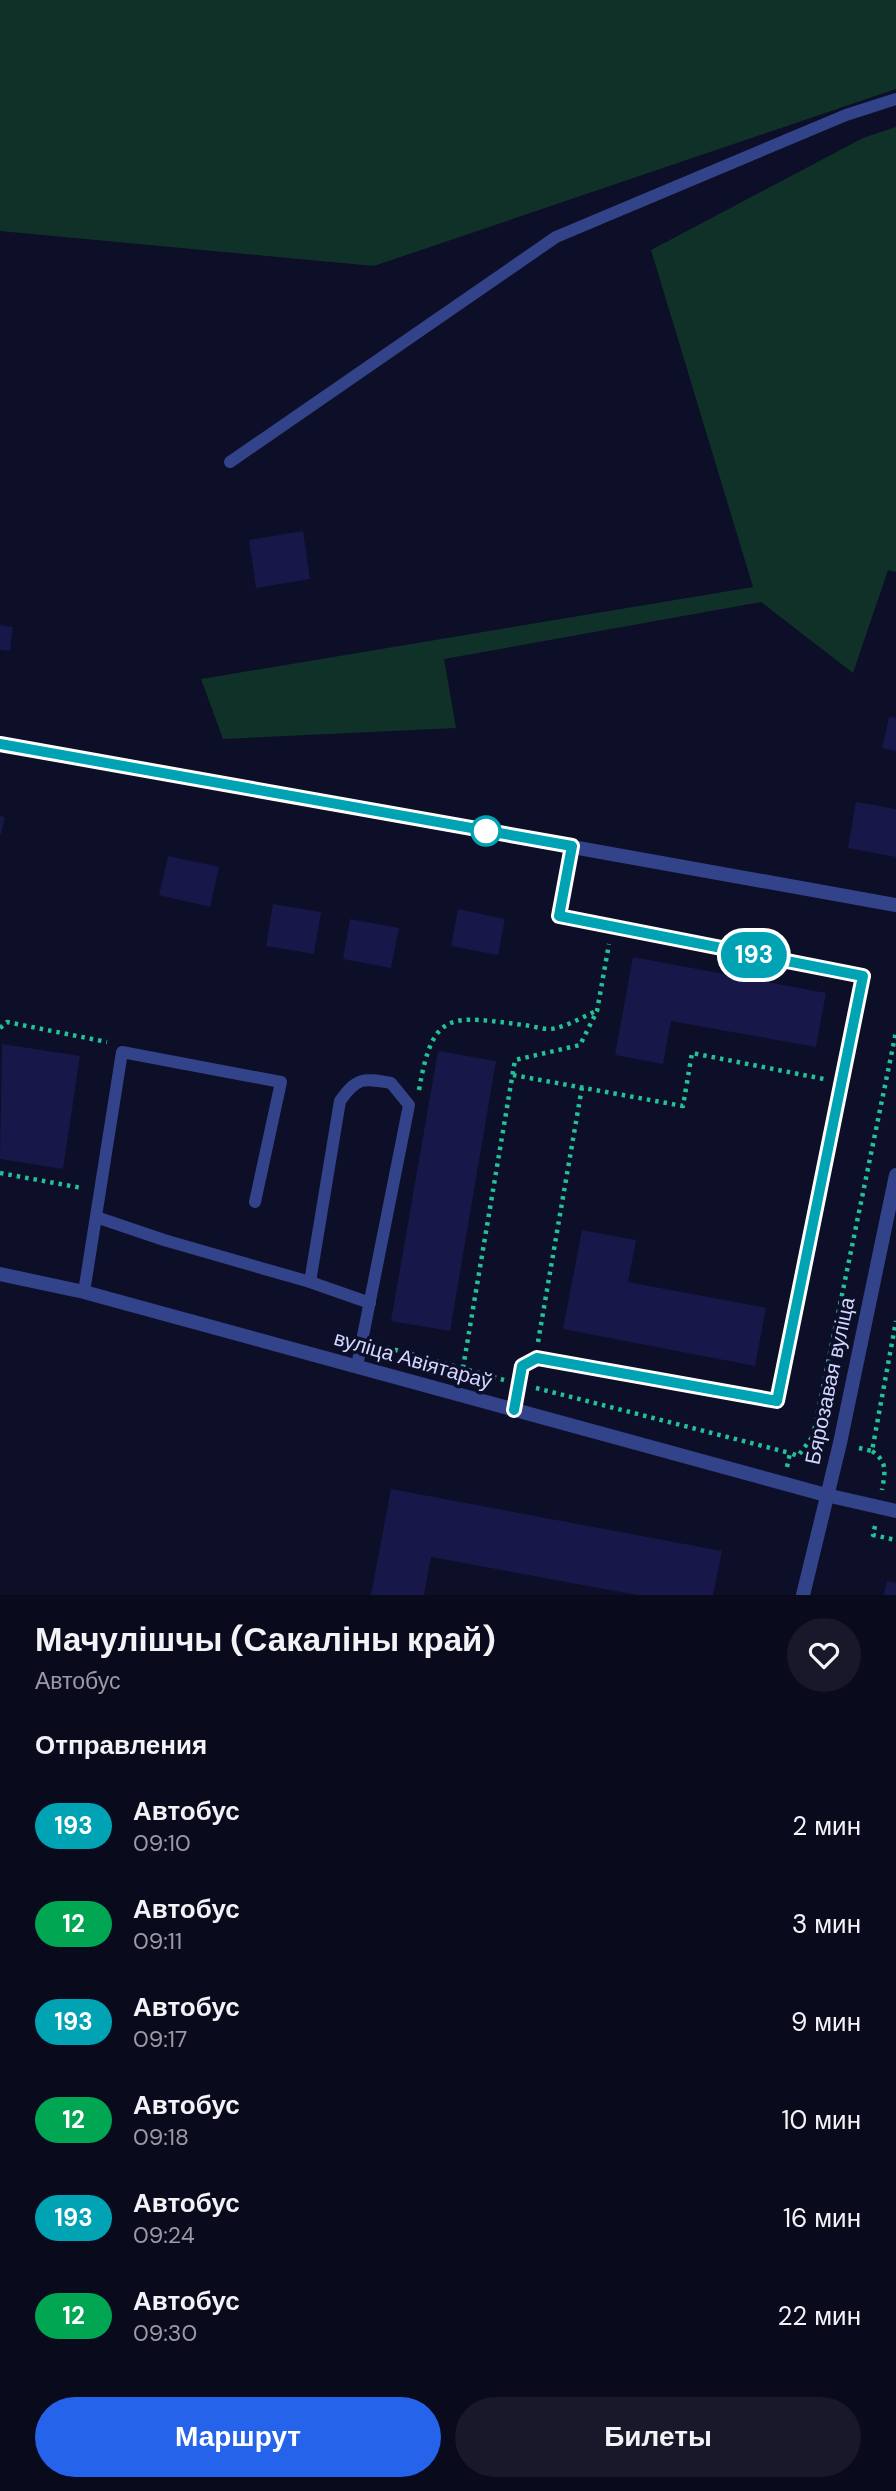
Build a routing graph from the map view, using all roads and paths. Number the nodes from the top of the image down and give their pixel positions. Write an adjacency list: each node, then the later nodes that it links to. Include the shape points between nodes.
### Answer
1 (896, 99): 2 (lane, via 846,115 556,237)
2 (230, 461)
3 (0, 744): 4 (street)
4 (572, 846): 5 (street); 11 (lane, via 559,916 863,976)
5 (896, 905)
6 (618, 938): 7 (path, via 608,945)
7 (597, 1011): 10 (path, via 580,1045 515,1060); 13 (path, via 554,1029 472,1018 452,1020 430,1043)
8 (0, 1028): 9 (path, via 7,1022 109,1042)
9 (106, 1055)
10 (513, 1075): 12 (path); 28 (path)
11 (842, 1083): 12 (path, via 692,1053 683,1105); 30 (lane, via 777,1401 537,1358 522,1366)
12 (582, 1087): 26 (path)
13 (417, 1103)
14 (0, 1173): 17 (path)
15 (896, 1175): 34 (street, Бярозавая вуліца)
16 (87, 1176): 17 (path)
17 (85, 1189): 18 (path)
18 (100, 1192): 19 (lane, via 122,1052 281,1082); 20 (lane)
19 (255, 1202)
20 (96, 1217): 22 (lane); 23 (lane)
21 (0, 1274): 23 (street, вуліца Авіятараў)
22 (310, 1282): 24 (lane); 24 (lane, via 340,1101 351,1086 365,1079 391,1083 408,1105)
23 (83, 1292): 27 (street, вуліца Авіятараў)
24 (370, 1303): 25 (lane)
25 (362, 1341): 27 (lane); 28 (path)
26 (538, 1344)
27 (357, 1366): 31 (street, вуліца Авіятараў)
28 (463, 1368): 29 (path, via 508,1381)
29 (511, 1372)
30 (519, 1384): 31 (lane); 33 (path)
31 (514, 1410): 34 (street, вуліца Авіятараў)
32 (872, 1451): 35 (path, via 886,1469)
33 (790, 1453)
34 (826, 1495): 35 (street, вуліца Авіятараў); 39 (street, Бярозавая вуліца)
35 (878, 1507): 36 (street, вуліца Авіятараў)
36 (896, 1511)
37 (873, 1535): 38 (path)
38 (896, 1540)
39 (803, 1595)

